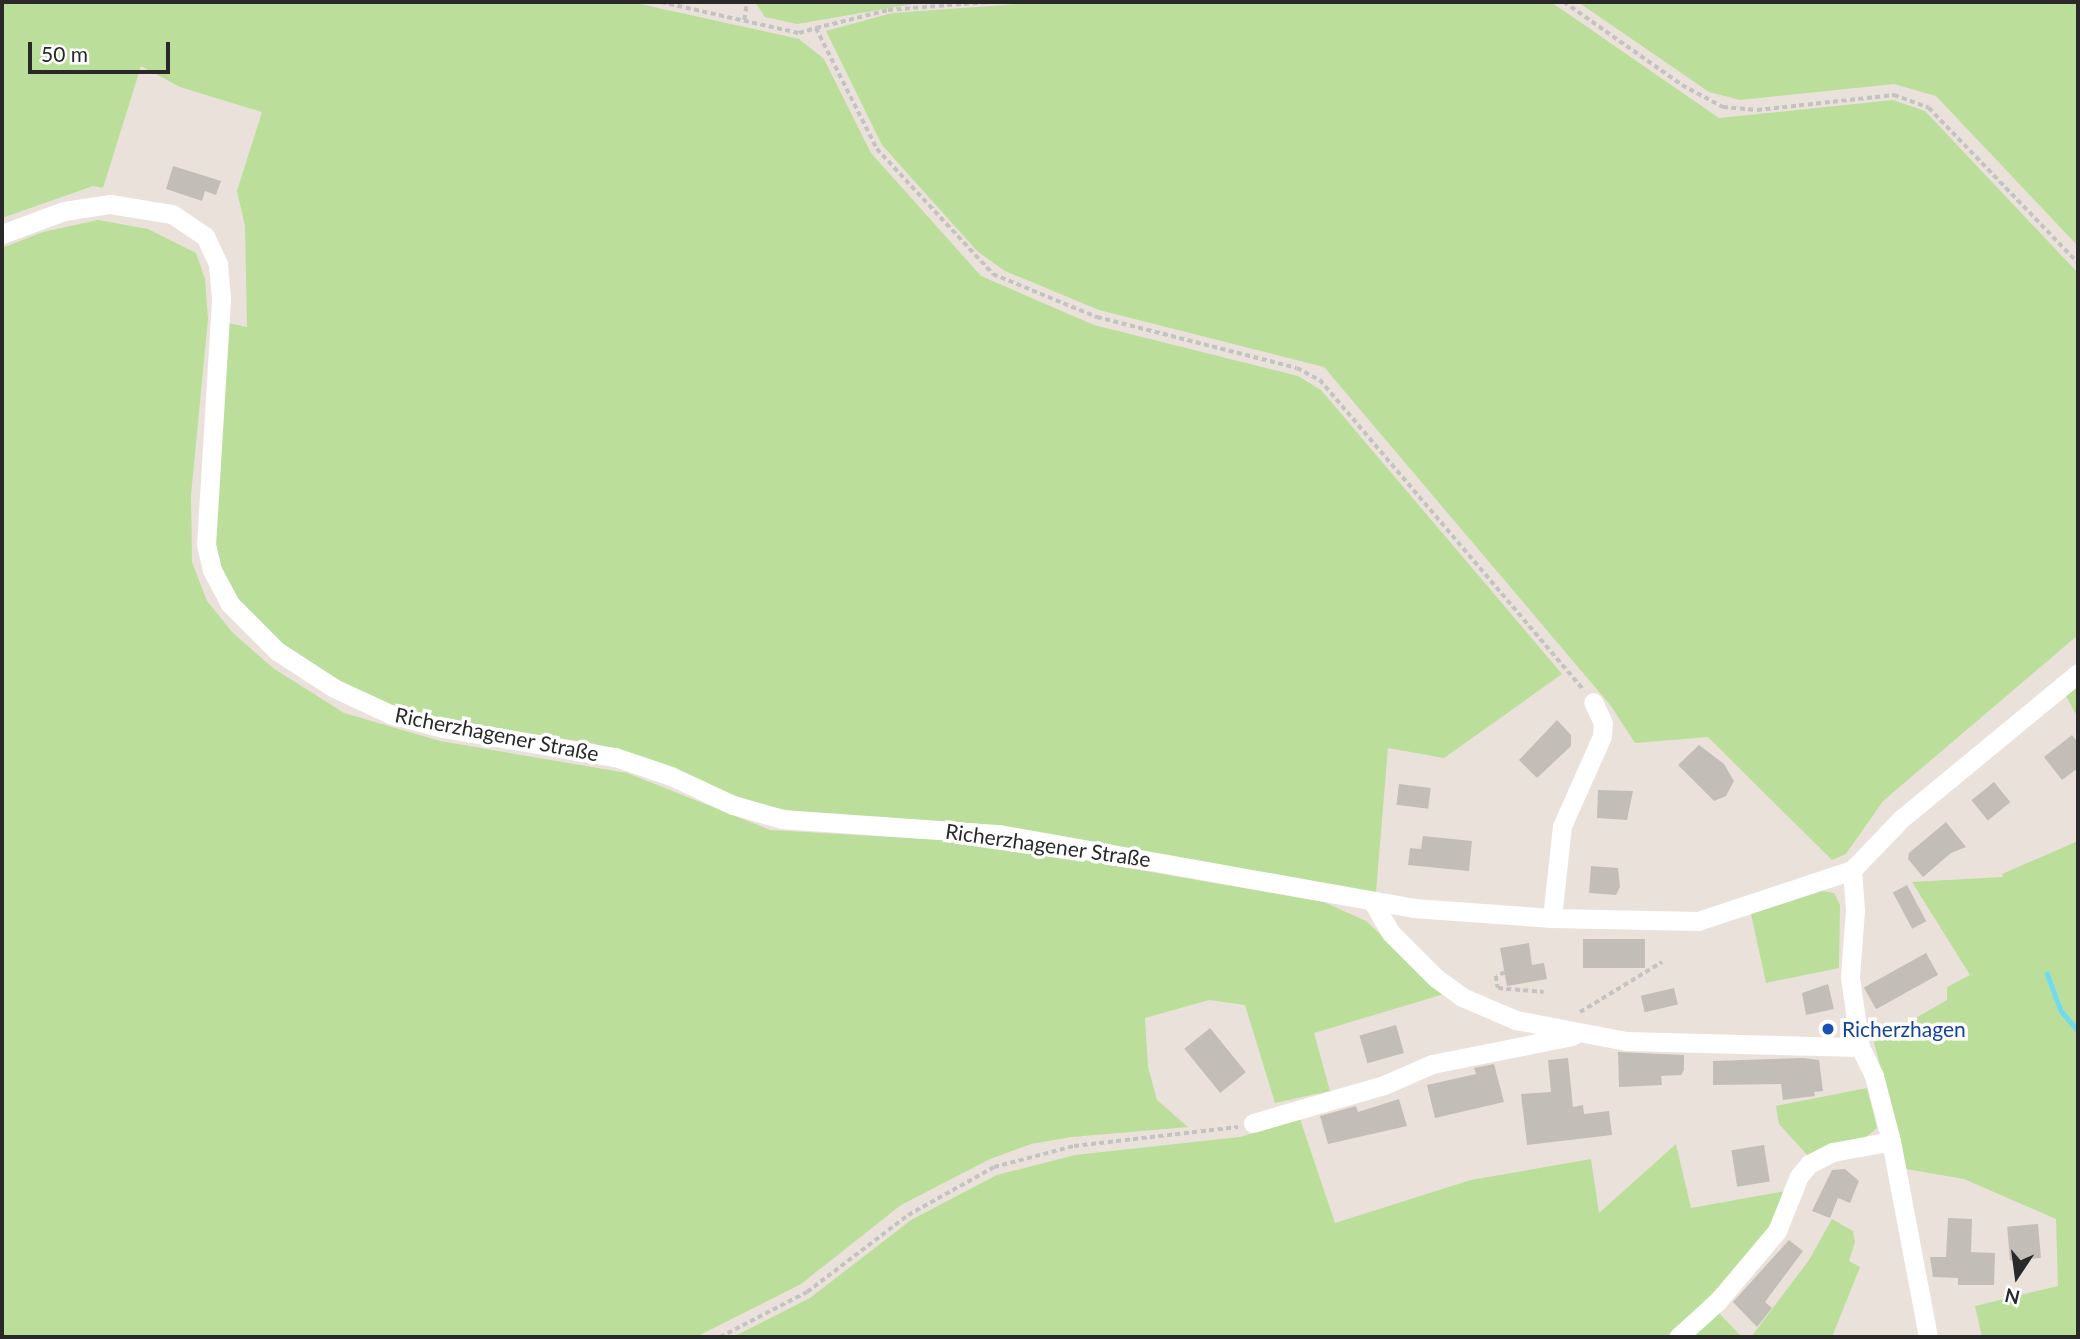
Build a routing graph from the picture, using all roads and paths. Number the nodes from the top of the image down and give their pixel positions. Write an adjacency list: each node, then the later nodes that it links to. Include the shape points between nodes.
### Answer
1 (661, 2): 5 (path)
2 (747, 2): 5 (path)
3 (988, 2): 6 (path, via 888,10)
4 (1564, 2): 8 (path, via 1702,98 1723,107 1757,110 1894,95 1929,108)
5 (744, 20): 6 (path, via 799,33)
6 (816, 28): 10 (path, via 877,149 978,261 993,274 1097,317 1310,373 1327,387)
7 (2, 234): 12 (street, Richerzhagener Straße, via 64,211 110,204 164,211 192,223 205,236 218,264 220,300 205,515 212,570 230,604 261,638 364,704 443,728 615,757 671,776 733,805 782,819 999,834)
8 (2078, 263)
9 (2078, 673): 11 (street, via 1900,819)
10 (1593, 702): 13 (street, via 1603,723 1602,736 1562,826)
11 (1852, 870): 13 (street, via 1698,921); 19 (street, via 1855,910 1850,977)
12 (1374, 904): 13 (street); 17 (street, via 1390,933 1462,997 1516,1020)
13 (1552, 918)
14 (1662, 962): 17 (path)
15 (1505, 973): 16 (path, via 1496,976 1498,988)
16 (1544, 992)
17 (1555, 1029): 18 (street)
18 (1580, 1035): 19 (street, via 1645,1042 1815,1042); 20 (street, via 1432,1065 1384,1085)
19 (1860, 1047): 21 (street, via 1874,1076)
20 (1253, 1123): 22 (path, via 1177,1137 1074,1146 994,1167 908,1215 807,1292)
21 (1891, 1141): 23 (street, via 1833,1152 1810,1164 1799,1176 1777,1231 1718,1301); 24 (street)
22 (720, 1337)
23 (1678, 1337)
24 (1928, 1337)

